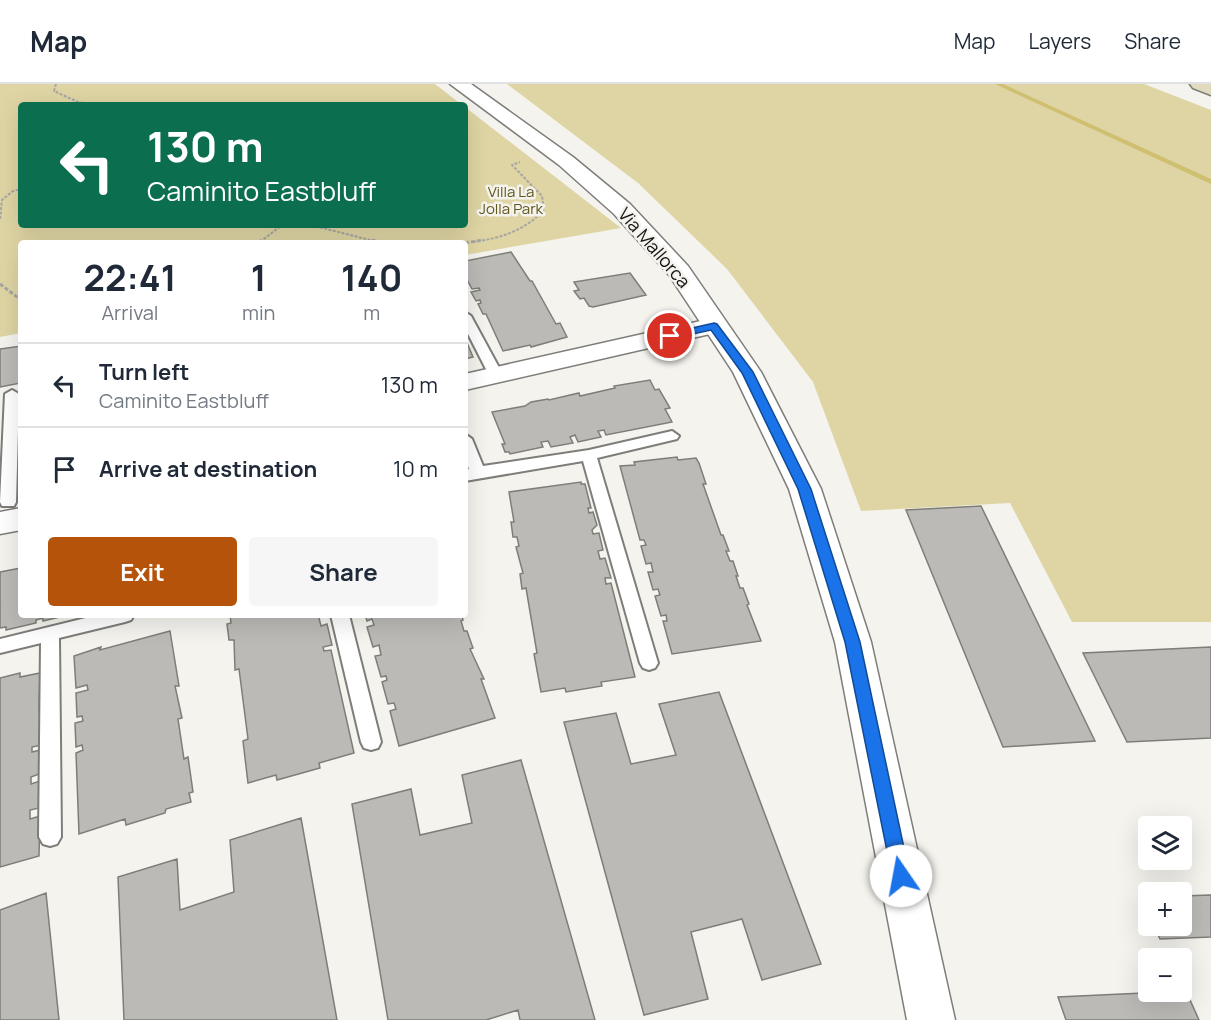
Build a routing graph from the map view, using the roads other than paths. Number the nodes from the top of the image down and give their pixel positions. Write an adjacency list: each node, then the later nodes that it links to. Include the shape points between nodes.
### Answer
1 (459, 84): 5 (street, Via Mallorca, via 552,151 622,209 679,271)
2 (1199, 84): 3 (main road)
3 (1211, 88)
4 (468, 322): 6 (lane)
5 (714, 326): 6 (street); 21 (street, Via Mallorca, via 747,372 805,489 853,642)
6 (496, 375): 7 (street)
7 (468, 381)
8 (11, 394): 13 (lane)
9 (672, 436): 10 (lane)
10 (589, 455): 12 (lane); 18 (lane)
11 (468, 456): 12 (lane)
12 (471, 474)
13 (10, 514)
14 (112, 618): 16 (lane)
15 (341, 618): 19 (lane)
16 (50, 633): 17 (lane); 20 (lane)
17 (0, 645)
18 (649, 663)
19 (371, 742)
20 (50, 837)
21 (931, 1020)

